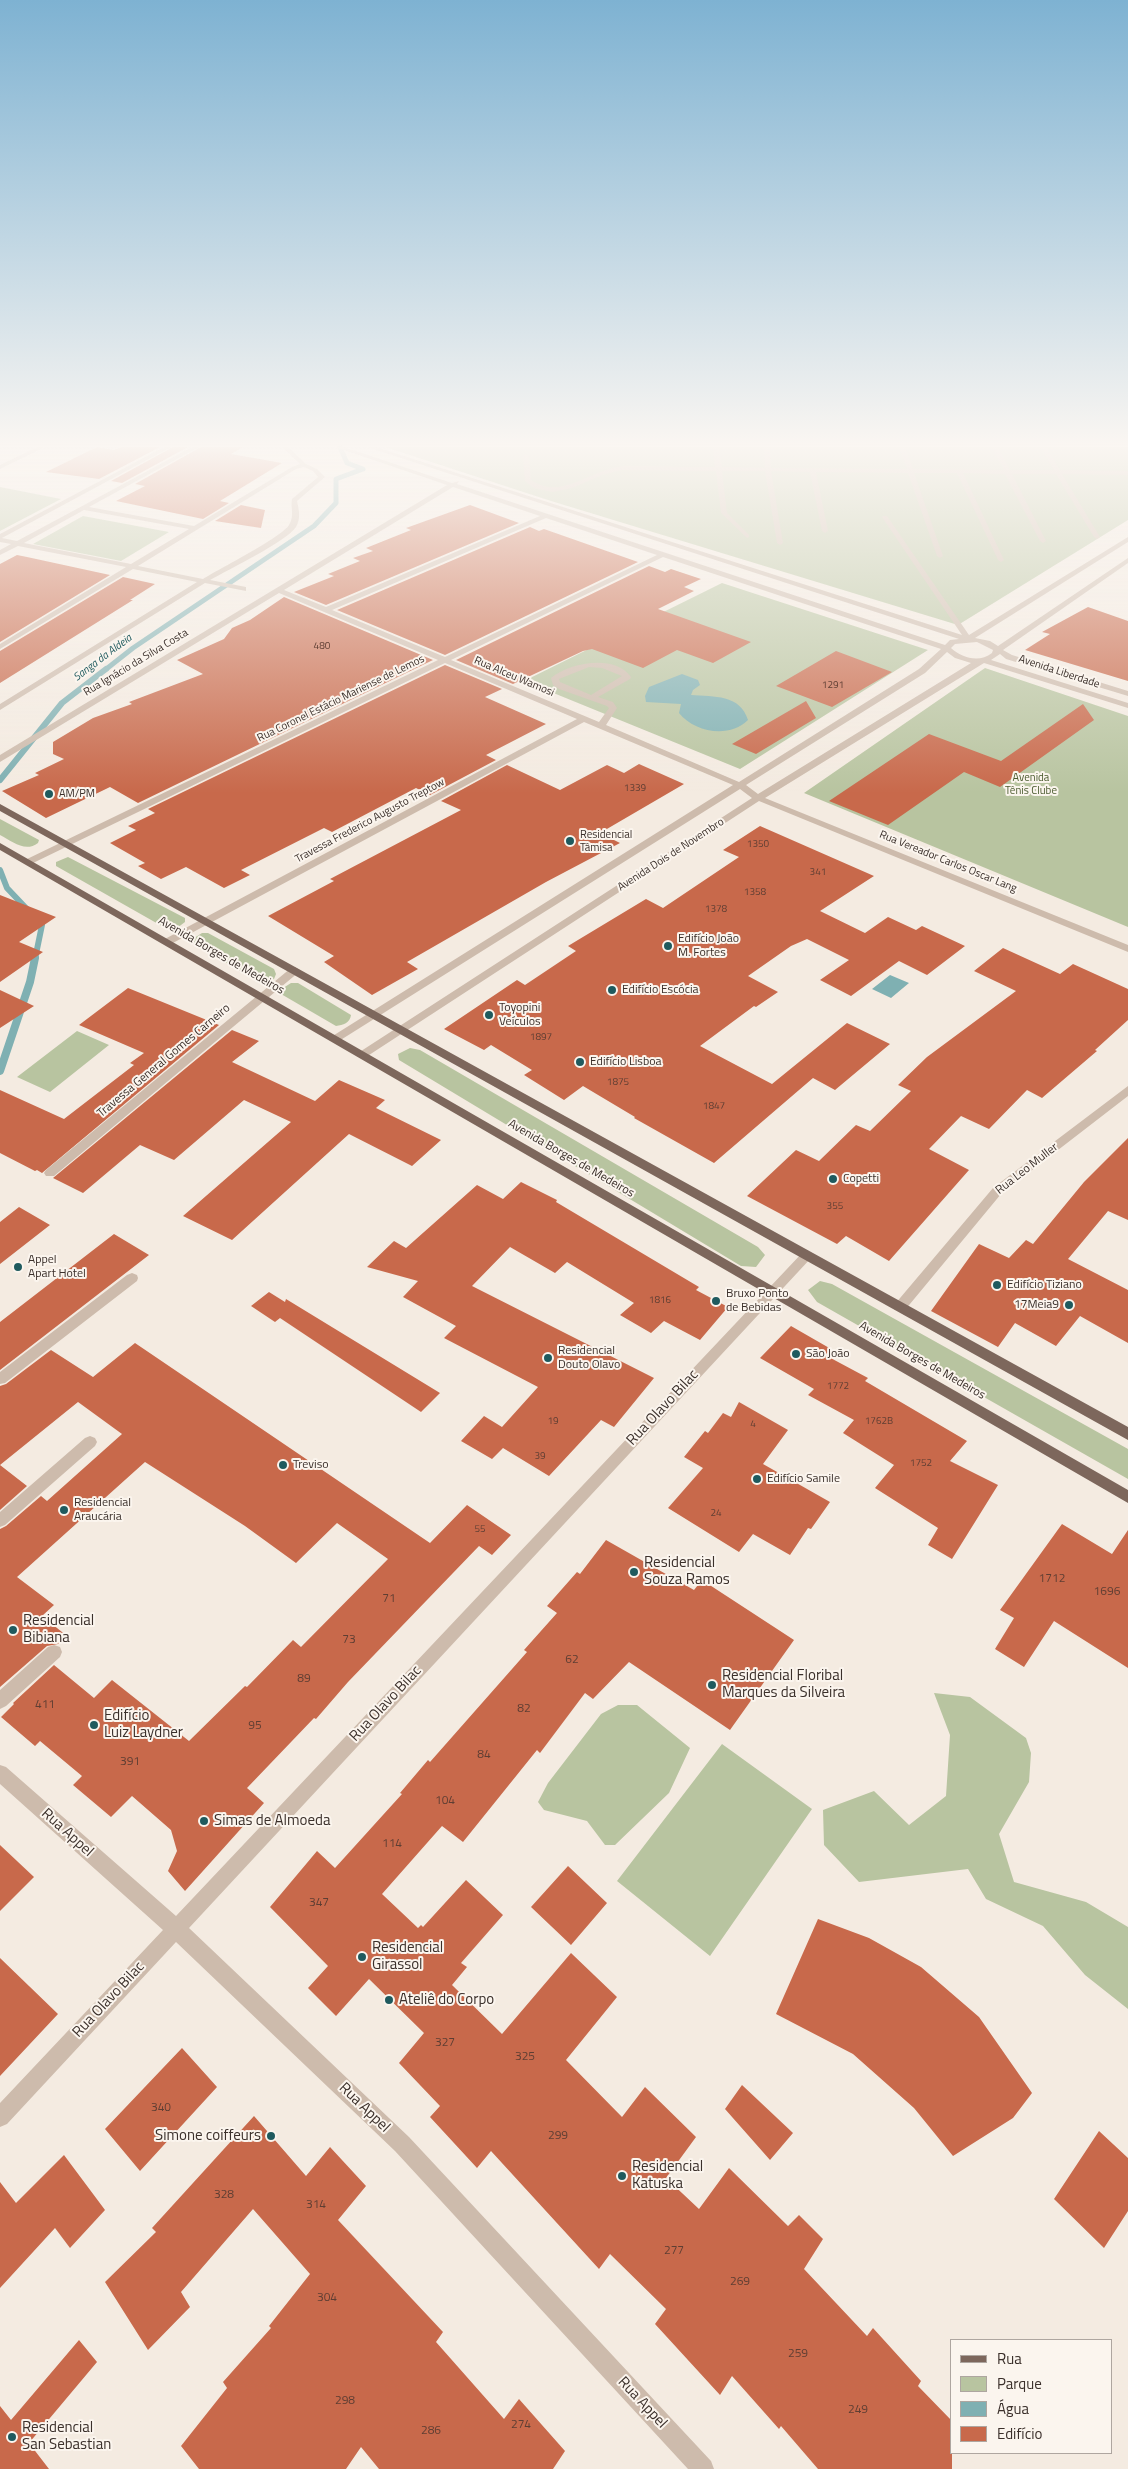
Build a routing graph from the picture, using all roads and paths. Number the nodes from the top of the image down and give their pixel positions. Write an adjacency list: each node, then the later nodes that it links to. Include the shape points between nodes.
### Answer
1 (110, 562): 12 (street)
2 (142, 562): 12 (street)
3 (236, 562): 13 (street)
4 (325, 562): 15 (street, Rua Ignácio da Silva Costa)
5 (437, 562): 16 (street)
6 (647, 562): 22 (street, Rua Coronel Estácio Mariense de Lemos)
7 (684, 562): 19 (street)
8 (727, 562): 17 (street)
9 (916, 562): 17 (street)
10 (1090, 562): 17 (street)
11 (1125, 562): 20 (street)
12 (134, 567): 13 (street); 18 (street)
13 (204, 581): 14 (street); 26 (street)
14 (243, 589)
15 (279, 590): 16 (street, Rua Alceu Wamosi); 29 (street, Rua Ignácio da Silva Costa)
16 (326, 610): 22 (street, Rua Alceu Wamosi)
17 (968, 639): 19 (street, Avenida Dois de Novembro, via 953,642); 20 (street, Avenida Liberdade, via 987,643)
18 (0, 647)
19 (948, 649): 21 (street, Avenida Liberdade, via 960,658); 30 (street, Avenida Dois de Novembro, via 922,671)
20 (996, 651): 21 (street, Avenida Dois de Novembro, via 994,656); 23 (street, Avenida Liberdade)
21 (983, 660): 25 (street, Avenida Liberdade); 31 (street, Avenida Dois de Novembro)
22 (446, 661): 27 (street, Rua Alceu Wamosi); 33 (street, Rua Coronel Estácio Mariense de Lemos)
23 (1128, 694)
24 (593, 697): 24 (street, via 562,687 555,678 594,663 624,673 627,677); 28 (street, via 613,708)
25 (1128, 706)
26 (0, 708)
27 (584, 719): 28 (street, Rua Alceu Wamosi); 36 (street, Travessa Frederico Augusto Treptow)
28 (601, 726): 30 (street, Rua Alceu Wamosi)
29 (0, 759)
30 (740, 785): 31 (street, Rua Vereador Carlos Oscar Lang); 41 (street, Avenida Dois de Novembro)
31 (758, 798): 38 (street, Rua Vereador Carlos Oscar Lang); 42 (street, Avenida Dois de Novembro)
32 (0, 807): 33 (main road, Avenida Borges de Medeiros)
33 (66, 844): 35 (street, Rua Coronel Estácio Mariense de Lemos); 36 (main road, Avenida Borges de Medeiros)
34 (0, 846): 35 (main road, Avenida Borges de Medeiros)
35 (28, 862): 37 (main road, Avenida Borges de Medeiros)
36 (206, 921): 37 (street, Travessa Frederico Augusto Treptow); 39 (main road, Avenida Borges de Medeiros)
37 (166, 942): 40 (main road, Avenida Borges de Medeiros)
38 (1128, 950)
39 (295, 970): 40 (street, Travessa General Gomes Carneiro); 41 (main road, Avenida Borges de Medeiros)
40 (262, 998): 43 (main road, Avenida Borges de Medeiros); 46 (street, Travessa General Gomes Carneiro)
41 (375, 1014): 42 (main road, Avenida Borges de Medeiros); 43 (street, Avenida Dois de Novembro)
42 (402, 1029): 44 (street, Avenida Dois de Novembro); 47 (main road, Avenida Borges de Medeiros)
43 (335, 1040): 44 (main road, Avenida Borges de Medeiros)
44 (362, 1055): 49 (main road, Avenida Borges de Medeiros)
45 (1128, 1090): 50 (street, Rua Leo Muller, via 997,1191)
46 (50, 1173)
47 (807, 1255): 49 (street, Rua Olavo Bilac); 50 (main road, Avenida Borges de Medeiros)
48 (132, 1278): 51 (street)
49 (772, 1292): 54 (main road, Avenida Borges de Medeiros); 59 (street, Rua Olavo Bilac)
50 (900, 1307): 52 (main road, Avenida Borges de Medeiros)
51 (0, 1379)
52 (1128, 1434)
53 (90, 1442): 55 (street)
54 (1128, 1497)
55 (0, 1521)
56 (54, 1652): 57 (street)
57 (0, 1701)
58 (0, 1773): 59 (street, Rua Appel)
59 (176, 1929): 60 (street, Rua Olavo Bilac); 61 (street, Rua Appel, via 402,2144)
60 (0, 2117)
61 (703, 2469)

